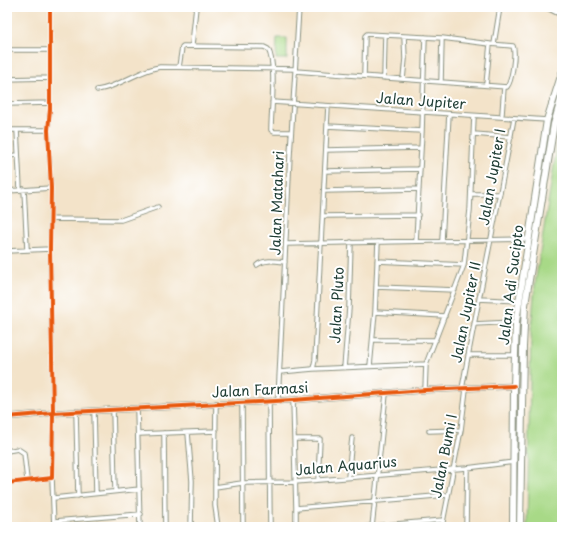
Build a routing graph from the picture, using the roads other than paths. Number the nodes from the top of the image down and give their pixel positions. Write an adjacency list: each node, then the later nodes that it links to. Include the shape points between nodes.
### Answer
1 (50, 7): 15 (street)
2 (196, 7): 13 (street)
3 (299, 7): 18 (street, Jalan Matahari)
4 (500, 7): 12 (street)
5 (547, 7): 7 (street)
6 (562, 7): 7 (highway)
7 (562, 16)
8 (385, 35): 9 (street); 20 (street, via 365,36); 22 (street)
9 (404, 36): 10 (street); 24 (street)
10 (425, 37): 11 (street); 25 (street)
11 (442, 38): 12 (street); 26 (street)
12 (492, 44): 27 (street); 28 (street, via 511,45 514,48 510,84)
13 (192, 45): 16 (street, via 182,47); 17 (street, via 264,47 270,51)
14 (7, 50): 15 (street)
15 (49, 50): 21 (street)
16 (179, 67): 17 (street); 29 (street, via 156,68 112,87)
17 (272, 68): 18 (street); 31 (street)
18 (295, 70): 20 (street); 34 (street, Jalan Matahari)
19 (562, 73): 41 (highway, Jalan Adi Sucipto)
20 (364, 76): 22 (street)
21 (50, 78): 23 (street); 32 (street)
22 (384, 78): 24 (street)
23 (7, 79)
24 (403, 79): 25 (street)
25 (424, 81): 26 (street); 36 (street)
26 (441, 82): 27 (street)
27 (486, 85): 28 (street)
28 (504, 87): 38 (street)
29 (97, 90)
30 (562, 96): 79 (highway, Jalan Adi Sucipto, via 554,124)
31 (272, 102): 34 (street, Jalan Jupiter); 47 (street, via 271,131)
32 (50, 103): 33 (street); 45 (street)
33 (7, 104)
34 (292, 104): 35 (street, Jalan Jupiter); 47 (street, Jalan Matahari)
35 (328, 106): 36 (street, Jalan Jupiter); 42 (street)
36 (422, 112): 37 (street, Jalan Jupiter); 46 (street)
37 (449, 114): 39 (street, Jalan Jupiter); 70 (street)
38 (502, 114)
39 (474, 116): 40 (street, Jalan Jupiter); 48 (street)
40 (514, 118): 41 (street, Jalan Jupiter); 49 (street, Jalan Jupiter I)
41 (547, 120): 69 (highway, Jalan Adi Sucipto)
42 (327, 126): 46 (street); 51 (street)
43 (7, 130): 44 (street)
44 (17, 130): 45 (street); 52 (street)
45 (48, 130): 56 (street)
46 (422, 131): 50 (street)
47 (291, 132): 74 (street, Jalan Matahari)
48 (474, 134): 49 (street); 61 (street)
49 (511, 138): 62 (street, Jalan Jupiter I)
50 (421, 148): 51 (street); 54 (street)
51 (326, 150): 55 (street)
52 (18, 155): 53 (street); 57 (street)
53 (7, 156)
54 (420, 169): 55 (street); 58 (street)
55 (325, 170): 60 (street)
56 (51, 188): 57 (street); 66 (street)
57 (22, 189): 59 (street); 76 (street)
58 (419, 189): 60 (street); 64 (street)
59 (7, 191)
60 (324, 191): 65 (street)
61 (471, 194): 62 (street); 67 (street)
62 (499, 194): 68 (street, Jalan Jupiter I)
63 (158, 207): 66 (street, via 121,220)
64 (418, 215): 65 (street); 71 (street)
65 (323, 216): 75 (street)
66 (51, 219): 77 (street)
67 (468, 239): 68 (street); 70 (street); 84 (street)
68 (492, 239): 69 (street); 87 (street, Jalan Jupiter II)
69 (528, 239): 81 (highway, Jalan Adi Sucipto)
70 (442, 240): 71 (street)
71 (416, 241): 73 (street)
72 (351, 242): 73 (street); 75 (street); 99 (street, Jalan Pluto)
73 (378, 242): 80 (street)
74 (286, 244): 75 (street); 82 (street, Jalan Matahari)
75 (321, 244): 100 (street)
76 (26, 249): 77 (street); 78 (street)
77 (50, 249): 115 (street)
78 (7, 251)
79 (532, 260): 81 (highway); 163 (highway, Jalan Adi Sucipto, via 524,326)
80 (376, 261): 84 (street); 85 (street)
81 (525, 261): 88 (highway, Jalan Adi Sucipto)
82 (285, 262): 83 (street, via 266,261); 101 (street, Jalan Matahari)
83 (257, 265)
84 (464, 265): 86 (street)
85 (376, 287): 86 (street); 89 (street)
86 (454, 290): 90 (street)
87 (479, 299): 88 (street); 92 (street, Jalan Jupiter II)
88 (520, 301): 91 (highway, Jalan Adi Sucipto)
89 (375, 312): 90 (street); 93 (street)
90 (445, 316): 94 (street)
91 (516, 322): 92 (street); 96 (highway, Jalan Adi Sucipto)
92 (474, 324): 95 (street, Jalan Jupiter II)
93 (373, 340): 94 (street); 98 (street)
94 (436, 340): 97 (street)
95 (468, 355): 96 (street); 103 (street, Jalan Jupiter II)
96 (515, 355): 102 (highway, Jalan Adi Sucipto)
97 (426, 364): 98 (street); 104 (street)
98 (370, 366): 99 (street)
99 (344, 368): 100 (street)
100 (313, 369): 101 (street)
101 (280, 372): 106 (street, Jalan Matahari)
102 (514, 386): 103 (street, Jalan Farmasi); 126 (highway, Jalan Adi Sucipto)
103 (464, 389): 104 (street, Jalan Farmasi); 117 (street, Jalan Bumi I)
104 (425, 390): 105 (street, Jalan Farmasi)
105 (386, 394): 107 (street, Jalan Farmasi); 129 (street)
106 (278, 400): 107 (street, Jalan Farmasi); 108 (street, Jalan Farmasi)
107 (293, 400): 124 (street)
108 (269, 401): 110 (street, Jalan Farmasi); 137 (street)
109 (216, 403): 110 (street, Jalan Farmasi); 111 (street, Jalan Farmasi); 118 (street)
110 (242, 403): 136 (street)
111 (137, 408): 112 (street, Jalan Farmasi); 122 (street)
112 (113, 410): 113 (street, Jalan Farmasi); 140 (street)
113 (94, 411): 114 (street, Jalan Farmasi); 141 (street)
114 (76, 412): 115 (street, Jalan Farmasi); 143 (street)
115 (53, 413): 116 (street, Jalan Farmasi); 131 (street)
116 (7, 417)
117 (461, 430): 119 (street); 128 (street, Jalan Bumi I)
118 (216, 431): 121 (street); 138 (street)
119 (429, 431)
120 (164, 433): 121 (street); 122 (street); 153 (street)
121 (188, 433): 154 (street, via 192,481)
122 (139, 434): 139 (street)
123 (352, 438): 130 (street)
124 (295, 439): 133 (street, via 320,439); 134 (street)
125 (7, 450): 132 (street, via 18,449 24,453)
126 (514, 462): 127 (street, Jalan Aquarius); 162 (highway, Jalan Adi Sucipto)
127 (467, 468): 128 (street, Jalan Aquarius); 161 (street)
128 (452, 469): 129 (street, Jalan Aquarius); 142 (street, Jalan Bumi I)
129 (378, 474): 130 (street, Jalan Aquarius); 145 (street)
130 (348, 477): 133 (street, Jalan Aquarius)
131 (52, 478): 132 (street); 144 (street)
132 (27, 480): 135 (street)
133 (318, 480): 134 (street, Jalan Aquarius)
134 (296, 482): 137 (street, Jalan Aquarius); 146 (street)
135 (7, 483)
136 (242, 483): 137 (street, Jalan Aquarius); 138 (street, Jalan Aquarius); 156 (street)
137 (269, 483): 157 (street)
138 (215, 486): 155 (street)
139 (140, 489): 140 (street); 147 (street)
140 (115, 491): 141 (street)
141 (96, 493): 143 (street)
142 (447, 495): 145 (street); 148 (street, Jalan Bumi I)
143 (78, 496): 144 (street)
144 (54, 498): 149 (street)
145 (375, 502): 146 (street); 150 (street)
146 (296, 508): 158 (street)
147 (141, 514): 149 (street); 152 (street)
148 (443, 520): 150 (street); 160 (street, Jalan Bumi I)
149 (55, 521): 151 (street)
150 (372, 526): 159 (street)
151 (54, 527)
152 (140, 527)
153 (165, 527)
154 (191, 527)
155 (218, 527)
156 (243, 527)
157 (270, 527)
158 (296, 527)
159 (362, 527)
160 (442, 527)
161 (466, 527)
162 (513, 527)
163 (520, 527)

